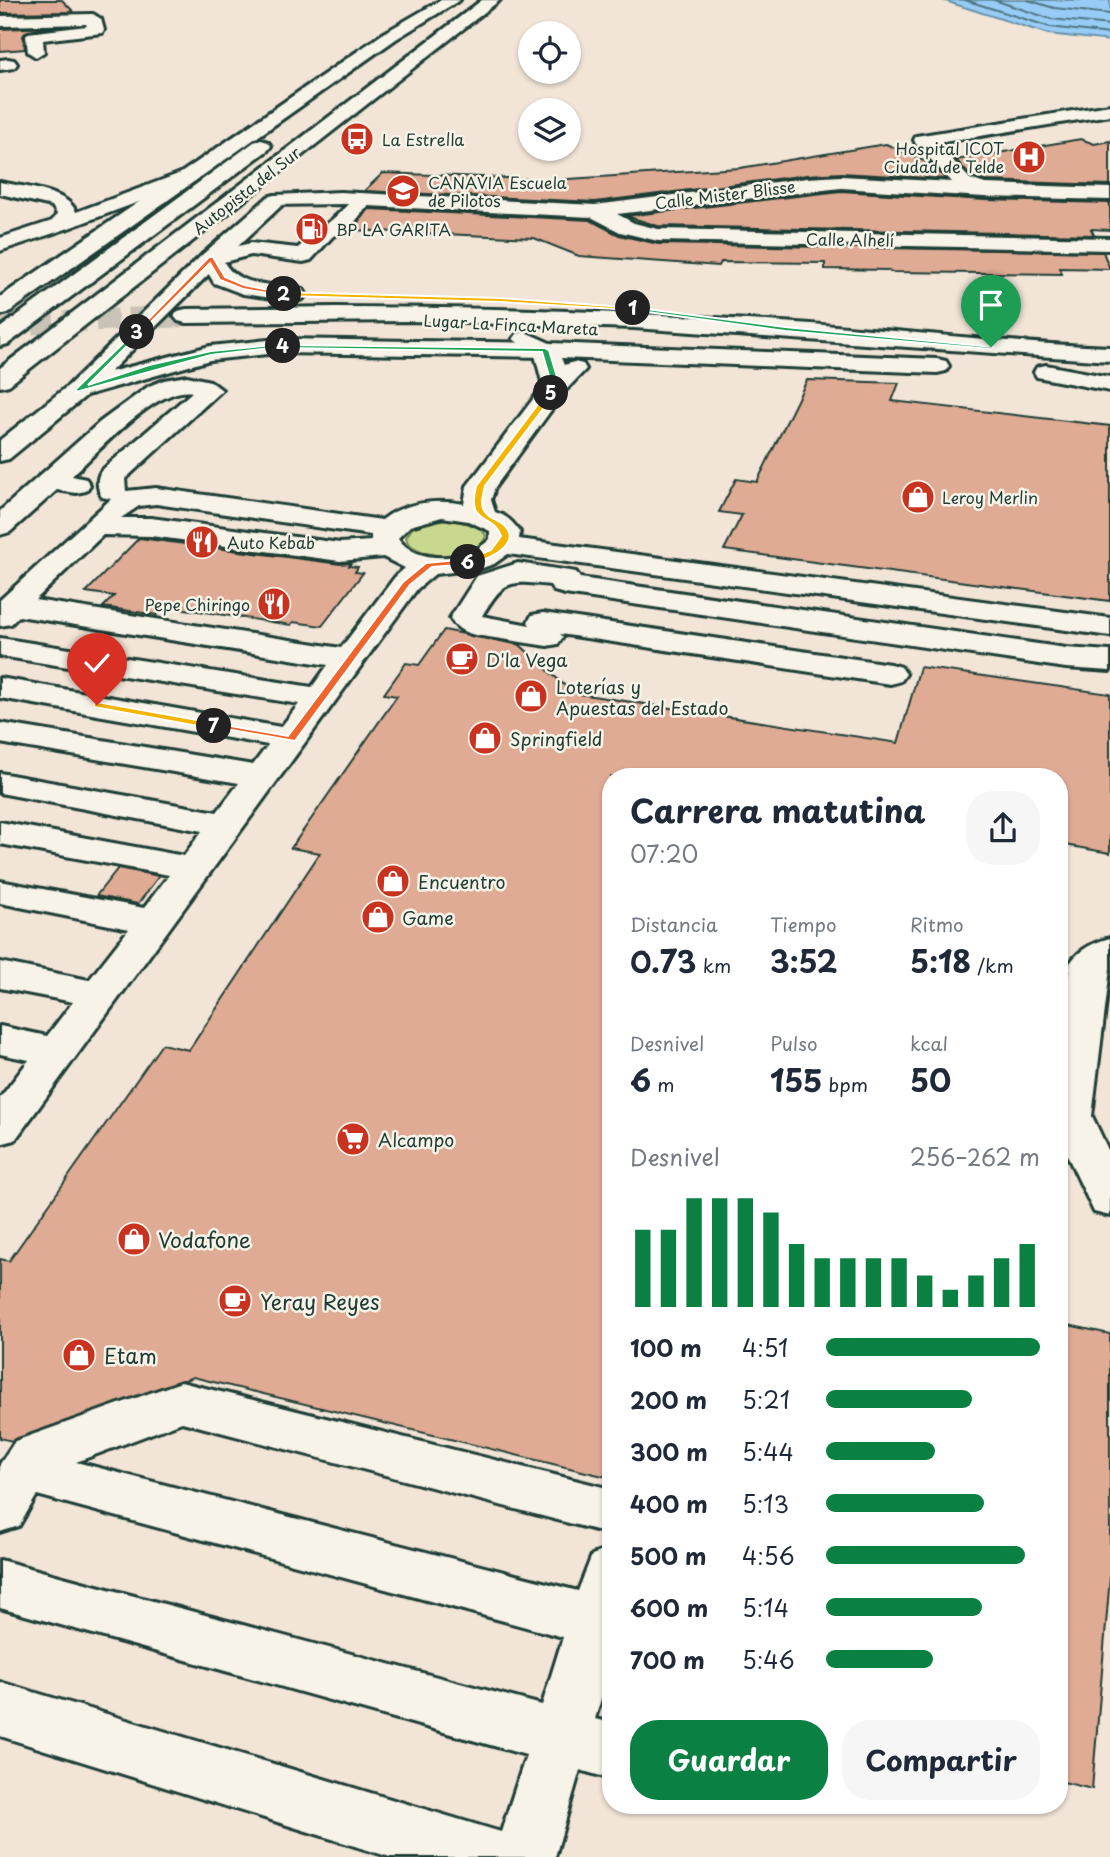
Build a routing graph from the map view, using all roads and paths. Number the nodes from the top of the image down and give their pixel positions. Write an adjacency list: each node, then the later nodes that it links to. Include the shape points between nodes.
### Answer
1 (454, 0): 11 (main road, via 390,36); 29 (main road, Autopista del Sur)
2 (493, 0): 10 (main road, via 455,42 344,130); 34 (main road, Autopista del Sur)
3 (69, 2): 6 (main road, via 79,5)
4 (41, 3): 5 (main road)
5 (0, 11)
6 (80, 18): 7 (main road); 8 (main road, via 93,19 96,30 34,36)
7 (0, 20)
8 (36, 52)
9 (1110, 110): 13 (main road, via 923,139 963,183)
10 (303, 174): 15 (main road); 16 (main road, Calle Mister Blisse, via 302,191)
11 (188, 177): 20 (main road); 26 (main road)
12 (0, 188): 20 (main road, via 59,202 67,214)
13 (981, 190): 14 (main road, Calle Mister Blisse); 17 (main road, Calle Mister Blisse, via 841,182); 18 (main road)
14 (1110, 194)
15 (275, 201): 16 (main road, Calle Mister Blisse); 25 (main road)
16 (354, 201): 17 (main road, Calle Mister Blisse); 21 (main road, via 300,209); 21 (main road, via 340,227 318,240)
17 (595, 211): 23 (main road, Calle Alhelí, via 627,228 658,235)
18 (1045, 212)
19 (1070, 222): 22 (main road)
20 (59, 225): 24 (main road)
21 (271, 232): 25 (main road)
22 (1110, 236)
23 (1110, 244)
24 (0, 245)
25 (211, 258): 28 (main road, via 222,278 271,293 570,303); 37 (main road)
26 (0, 309)
27 (329, 315): 28 (main road, Lugar La Finca Mareta, via 570,318); 30 (main road, Lugar La Finca Mareta, via 184,318 360,333 523,338); 33 (main road, Lugar La Finca Mareta, via 621,330)
28 (785, 329): 31 (main road, Lugar La Finca Mareta)
29 (0, 339)
30 (545, 350): 32 (main road); 36 (main road); 37 (main road, via 278,346 211,353)
31 (1110, 354)
32 (629, 355): 33 (main road); 36 (main road, via 588,360)
33 (981, 367): 35 (main road, Lugar La Finca Mareta, via 1042,371)
34 (0, 380)
35 (1110, 384)
36 (556, 387): 41 (main road)
37 (78, 390): 38 (main road)
38 (0, 453)
39 (51, 481): 40 (main road); 40 (main road, via 147,397 175,384 198,384 209,390 111,477); 42 (main road)
40 (122, 494): 43 (main road); 44 (main road, via 156,496)
41 (481, 500): 44 (main road, via 409,515); 45 (main road, via 502,528)
42 (0, 526)
43 (97, 526): 44 (main road, via 151,527 340,552); 47 (main road)
44 (387, 538): 46 (main road, via 397,555)
45 (502, 545): 46 (main road, via 481,558); 48 (main road)
46 (429, 564): 50 (main road, via 407,583)
47 (6, 611): 50 (main road)
48 (1110, 627)
49 (0, 647): 54 (main road)
50 (351, 659): 54 (main road)
51 (1110, 661): 52 (main road, via 1066,658 518,572 488,582 465,618 475,626 545,629)
52 (890, 674)
53 (0, 688): 56 (main road)
54 (322, 698): 56 (main road)
55 (0, 733): 57 (main road)
56 (291, 739): 57 (main road)
57 (262, 777): 59 (main road)
58 (0, 783): 59 (main road)
59 (227, 825): 61 (main road)
60 (0, 833): 61 (main road)
61 (194, 869): 63 (main road)
62 (0, 892): 63 (main road)
63 (155, 922): 66 (main road)
64 (1110, 950): 70 (main road, via 1090,963 1070,1116)
65 (0, 975): 66 (main road)
66 (100, 995): 68 (main road)
67 (0, 1040): 68 (main road)
68 (57, 1052): 69 (main road)
69 (3, 1121)
70 (1110, 1200)
71 (12, 1490): 72 (main road, via 33,1456 181,1402); 74 (main road)
72 (602, 1510)
73 (0, 1584): 77 (main road)
74 (602, 1597)
75 (602, 1606): 77 (main road)
76 (0, 1709): 78 (main road)
77 (586, 1745): 79 (main road)
78 (487, 1857)
79 (524, 1857)

